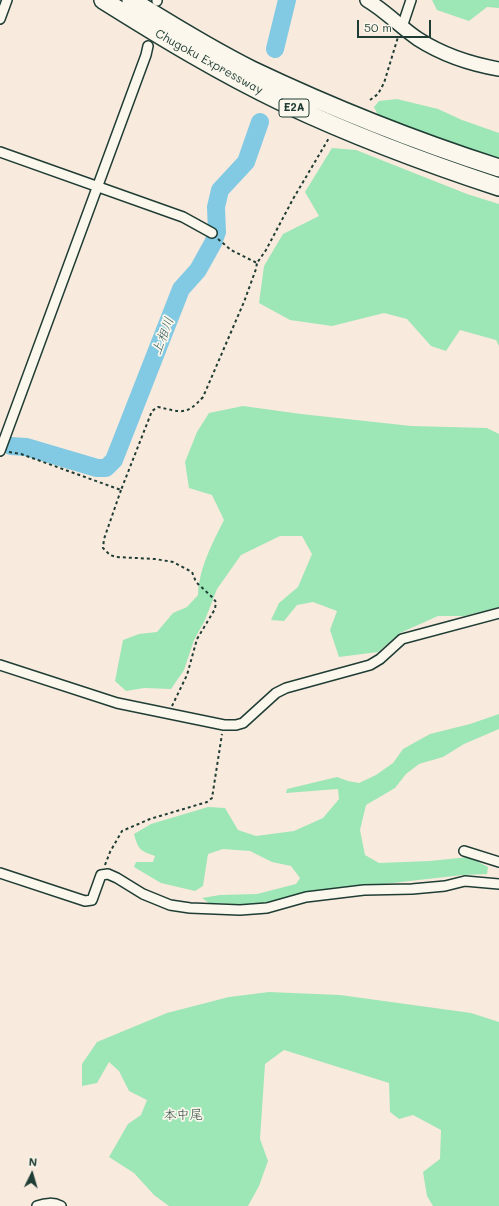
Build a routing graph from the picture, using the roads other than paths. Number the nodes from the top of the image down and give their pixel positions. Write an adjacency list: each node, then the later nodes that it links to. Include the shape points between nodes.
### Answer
1 (8, 0): 6 (street)
2 (103, 0): 13 (highway, Chugoku Expressway / E2A, via 203,61 284,103 344,130)
3 (132, 0): 11 (highway, Chugoku Expressway / E2A, via 212,49 252,70 343,111 454,154)
4 (367, 0): 7 (street)
5 (410, 0): 7 (street)
6 (0, 19)
7 (402, 27): 9 (street, via 442,52 466,62)
8 (148, 46): 12 (street)
9 (499, 69)
10 (0, 152): 12 (street)
11 (499, 168)
12 (97, 186): 14 (street, via 183,217); 15 (street)
13 (499, 187)
14 (212, 233)
15 (3, 452)
16 (499, 613): 17 (street, via 402,639 370,665 286,688 236,725 224,725 117,703)
17 (0, 666)
18 (464, 851): 19 (street)
19 (499, 862)
20 (0, 873): 21 (street, via 85,901 92,900 101,875 108,874 143,894 170,905 240,910 267,908 306,897 357,891 445,886 465,881)
21 (499, 884)
22 (37, 1206): 23 (street, via 45,1203)
23 (61, 1206)

